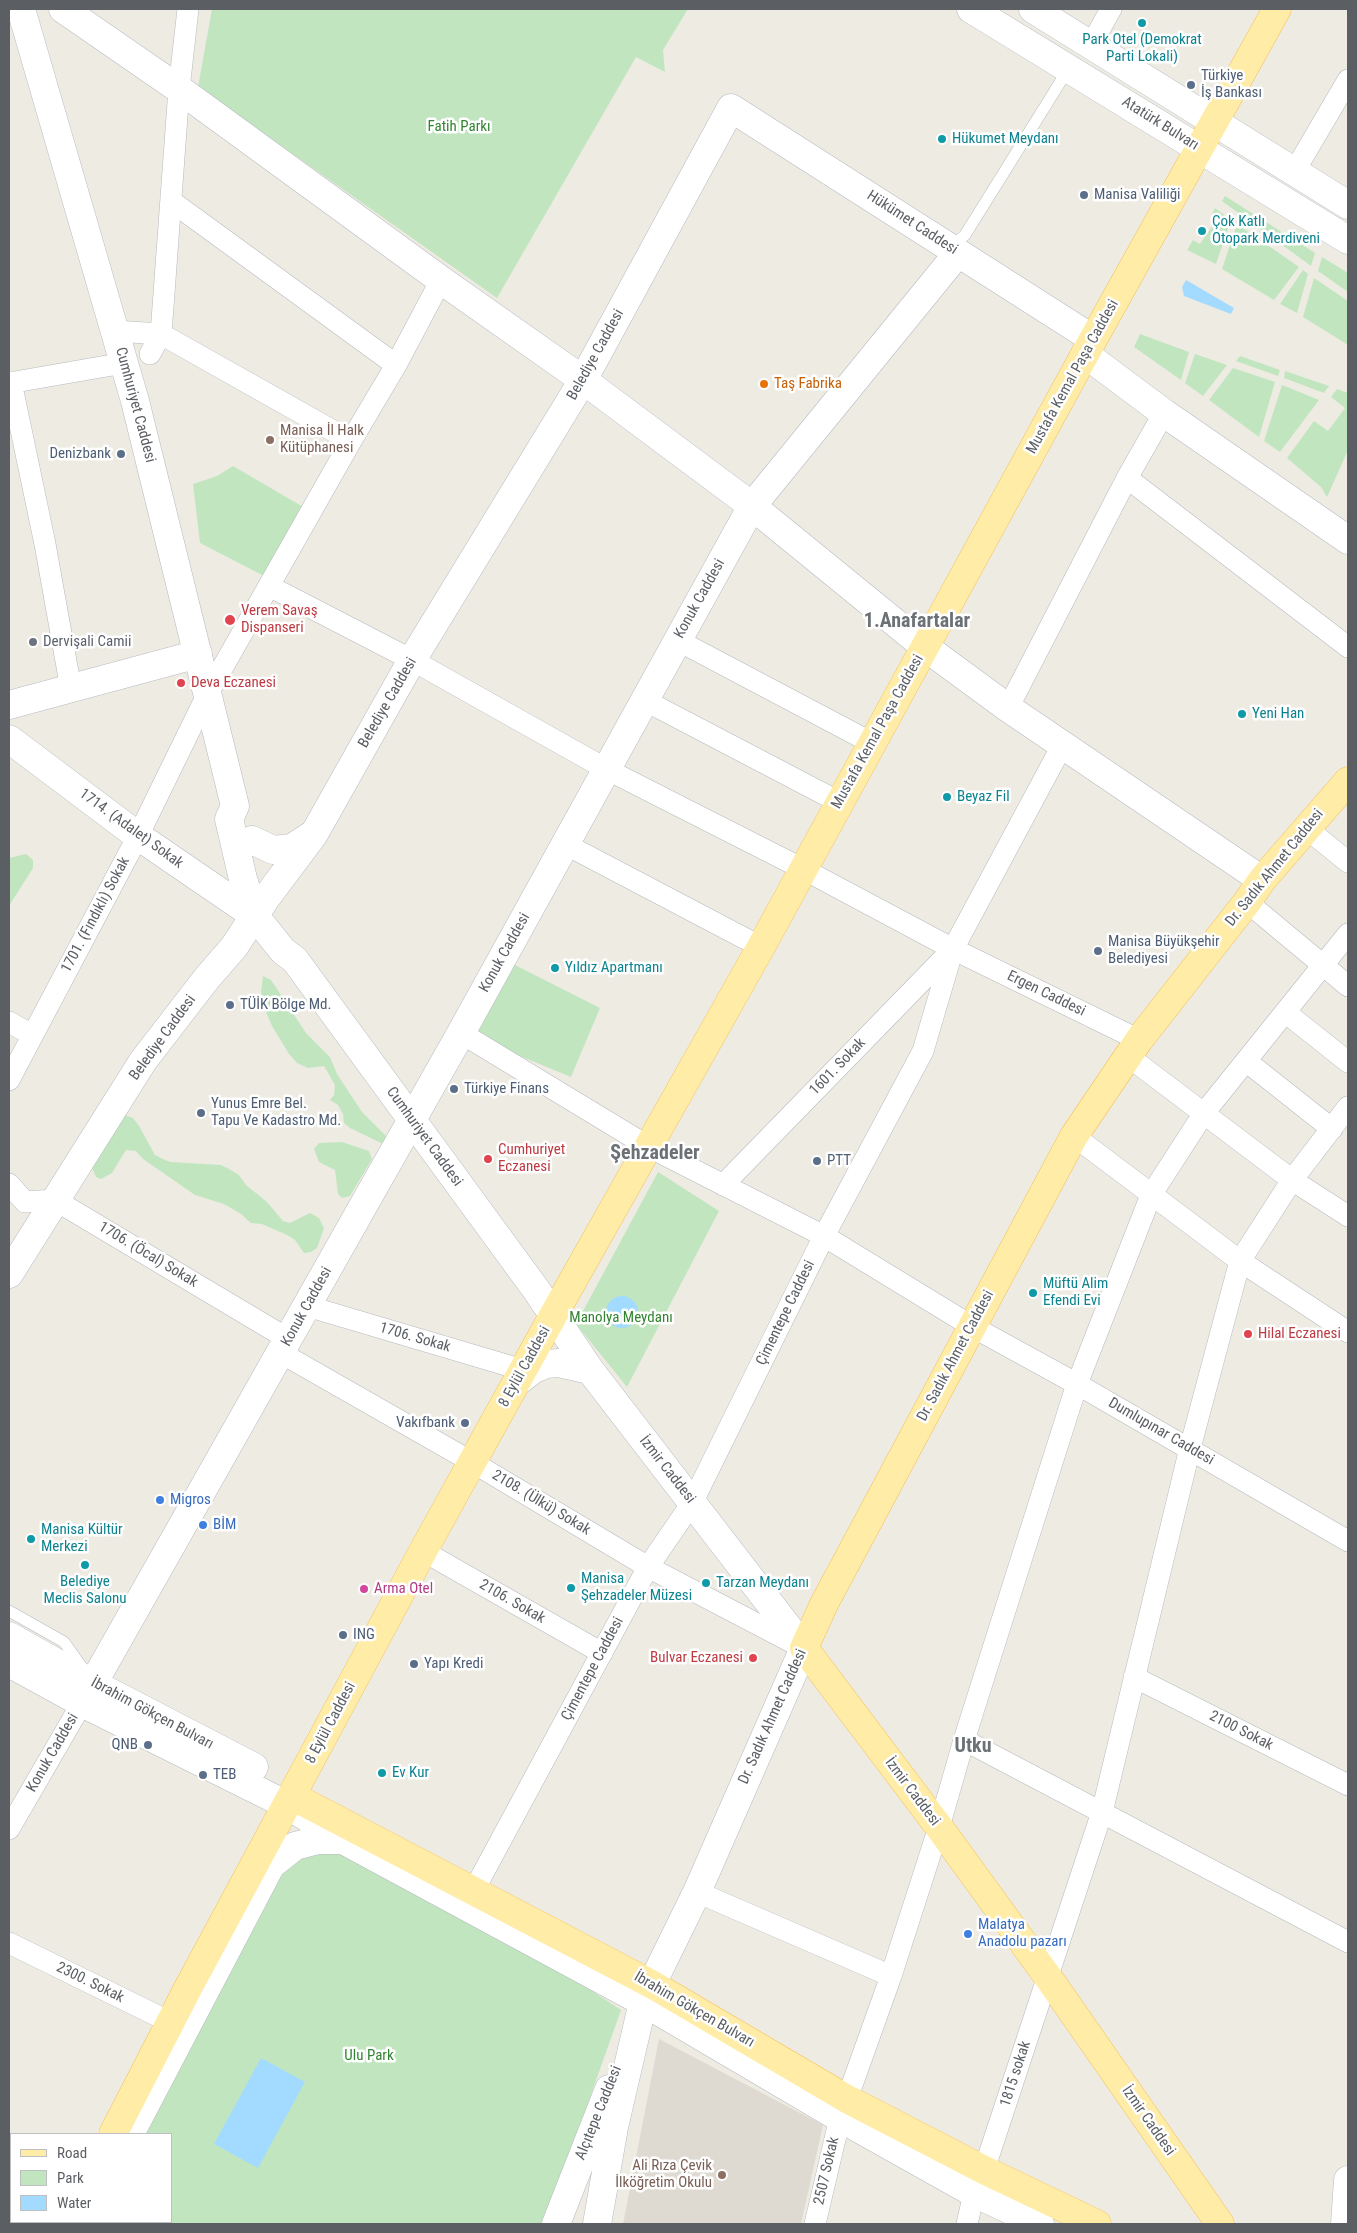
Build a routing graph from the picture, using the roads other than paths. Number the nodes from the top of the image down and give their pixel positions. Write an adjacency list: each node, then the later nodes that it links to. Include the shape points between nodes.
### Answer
1 (21, 9): 21 (street, Cumhuriyet Caddesi)
2 (63, 9): 11 (street)
3 (188, 9): 11 (street)
4 (971, 9): 9 (street, Atatürk Bulvarı)
5 (1033, 9): 8 (street, Atatürk Bulvarı)
6 (1111, 9): 8 (street)
7 (1277, 9): 13 (main road, Mustafa Kemal Paşa Caddesi)
8 (1091, 45): 9 (street); 13 (street, Atatürk Bulvarı)
9 (1071, 69): 14 (street, Atatürk Bulvarı); 19 (lane)
10 (1348, 80): 15 (street)
11 (179, 88): 16 (street); 20 (street)
12 (731, 108): 19 (street, Hükümet Caddesi); 27 (street, Belediye Caddesi)
13 (1214, 123): 14 (main road, Mustafa Kemal Paşa Caddesi); 15 (street, Atatürk Bulvarı)
14 (1200, 149): 18 (street, Atatürk Bulvarı); 23 (main road, Mustafa Kemal Paşa Caddesi)
15 (1294, 172): 17 (street, Atatürk Bulvarı)
16 (171, 201): 22 (street); 26 (street)
17 (1348, 206)
18 (1348, 240)
19 (958, 247): 23 (street, Hükümet Caddesi); 32 (street, Konuk Caddesi)
20 (441, 280): 26 (street, 1701. (Fındıklı) Sokak); 27 (street)
21 (116, 330): 22 (street); 25 (street, Cumhuriyet Caddesi)
22 (161, 334): 24 (street); 30 (street)
23 (1089, 347): 29 (street, Hükümet Caddesi); 36 (main road, Mustafa Kemal Paşa Caddesi)
24 (150, 354)
25 (124, 363): 28 (street); 38 (street, Cumhuriyet Caddesi)
26 (396, 365): 30 (street, 1701. (Fındıklı) Sokak)
27 (583, 380): 32 (street); 39 (street, Belediye Caddesi)
28 (10, 383): 40 (street, via 45,544)
29 (1164, 413): 31 (street); 33 (street, Hükümet Caddesi)
30 (350, 442): 34 (street, 1701. (Fındıklı) Sokak)
31 (1128, 478): 37 (street); 44 (street)
32 (752, 506): 35 (street, Konuk Caddesi); 36 (street)
33 (1348, 540)
34 (269, 586): 39 (street, Ergen Caddesi); 41 (street, 1701. (Fındıklı) Sokak)
35 (677, 640): 42 (street, Konuk Caddesi); 46 (street)
36 (925, 646): 44 (street); 46 (main road, Mustafa Kemal Paşa Caddesi)
37 (1348, 647)
38 (198, 654): 40 (street); 41 (street, Cumhuriyet Caddesi)
39 (412, 660): 48 (street, Ergen Caddesi); 53 (street, Belediye Caddesi)
40 (71, 689): 43 (street)
41 (207, 695): 51 (street, Cumhuriyet Caddesi); 54 (street, 1701. (Fındıklı) Sokak)
42 (644, 700): 48 (street, Konuk Caddesi); 50 (street)
43 (9, 705)
44 (1008, 708): 47 (street)
45 (9, 739): 54 (street, 1714. (Adalet) Sokak)
46 (872, 743): 50 (main road, Mustafa Kemal Paşa Caddesi)
47 (1063, 744): 59 (street); 64 (street)
48 (606, 769): 56 (street, Konuk Caddesi); 58 (street, Ergen Caddesi)
49 (1348, 781): 52 (main road, Dr. Sadık Ahmet Caddesi)
50 (839, 802): 58 (main road, Mustafa Kemal Paşa Caddesi)
51 (235, 806): 55 (street, Cumhuriyet Caddesi, via 247,816); 61 (street, Cumhuriyet Caddesi, via 229,819 243,879)
52 (1306, 828): 57 (street); 59 (main road, Dr. Sadık Ahmet Caddesi)
53 (314, 834): 55 (street, via 292,848 273,850); 61 (street, Belediye Caddesi)
54 (138, 836): 61 (street, 1714. (Adalet) Sokak); 70 (street, 1701. (Fındıklı) Sokak)
55 (252, 840): 61 (street, Cumhuriyet Caddesi)
56 (564, 844): 63 (street); 69 (street, Konuk Caddesi)
57 (1348, 862)
58 (803, 869): 63 (main road, Mustafa Kemal Paşa Caddesi); 64 (street, Ergen Caddesi)
59 (1262, 880): 60 (main road, Dr. Sadık Ahmet Caddesi)
60 (1247, 902): 65 (street); 71 (main road, Dr. Sadık Ahmet Caddesi)
61 (261, 907): 77 (street, Cumhuriyet Caddesi, via 292,943 295,960); 85 (street, Belediye Caddesi, via 234,947 143,1061)
62 (1348, 934): 65 (street, 2507 Sokak)
63 (761, 948): 80 (main road, Mustafa Kemal Paşa Caddesi)
64 (953, 949): 71 (street, Ergen Caddesi); 82 (street, 1601. Sokak); 87 (street, Çimentepe Caddesi, via 923,1051)
65 (1322, 966): 66 (street); 67 (street, 2507 Sokak)
66 (1348, 986)
67 (1285, 1012): 72 (street, 2507 Sokak); 73 (street)
68 (9, 1022): 70 (street)
69 (461, 1033): 77 (street, Konuk Caddesi); 80 (street, Dumlupınar Caddesi)
70 (32, 1035): 74 (street, 1701. (Fındıklı) Sokak)
71 (1134, 1048): 76 (street, Ergen Caddesi); 79 (main road, Dr. Sadık Ahmet Caddesi)
72 (1246, 1061): 76 (street, 2507 Sokak); 78 (street)
73 (1348, 1062)
74 (9, 1080)
75 (1348, 1107): 78 (street, 1815 sokak)
76 (1204, 1113): 81 (street, Ergen Caddesi); 84 (street, 2507 Sokak)
77 (412, 1120): 90 (street, Konuk Caddesi); 91 (street, Cumhuriyet Caddesi)
78 (1332, 1129): 81 (street, 1815 sokak)
79 (1074, 1136): 84 (street); 92 (main road, Dr. Sadık Ahmet Caddesi)
80 (649, 1147): 82 (street, Dumlupınar Caddesi); 91 (main road, Mustafa Kemal Paşa Caddesi)
81 (1292, 1180): 86 (street, Ergen Caddesi); 88 (street, 1815 sokak)
82 (723, 1185): 87 (street, Dumlupınar Caddesi)
83 (11, 1191): 85 (street, via 25,1202)
84 (1151, 1195): 88 (street); 97 (street, 2507 Sokak)
85 (55, 1200): 89 (street, Belediye Caddesi); 94 (street, 1706. (Öcal) Sokak)
86 (1348, 1216)
87 (824, 1236): 92 (street, Dumlupınar Caddesi); 100 (street, Çimentepe Caddesi)
88 (1240, 1261): 93 (street); 98 (street, 1815 sokak)
89 (9, 1274)
90 (307, 1306): 94 (street, Konuk Caddesi); 96 (street, 1706. Sokak)
91 (554, 1314): 95 (street, Cumhuriyet Caddesi); 96 (main road, 8 Eylül Caddesi)
92 (972, 1327): 97 (street, Dumlupınar Caddesi); 106 (main road, Dr. Sadık Ahmet Caddesi, via 824,1604)
93 (1348, 1332)
94 (285, 1346): 99 (street, 2108. (Ülkü) Sokak); 110 (street, Konuk Caddesi)
95 (590, 1370): 96 (street, via 546,1364); 100 (street, İzmir Caddesi)
96 (520, 1376): 99 (main road, 8 Eylül Caddesi)
97 (1077, 1384): 98 (street, Dumlupınar Caddesi); 111 (street, 2507 Sokak)
98 (1190, 1448): 101 (street, Dumlupınar Caddesi); 109 (street, 1815 sokak)
99 (472, 1462): 102 (main road, 8 Eylül Caddesi); 103 (street, 2108. (Ülkü) Sokak)
100 (692, 1503): 103 (street, Çimentepe Caddesi); 106 (street, İzmir Caddesi)
101 (1348, 1542)
102 (423, 1552): 107 (street, 2106. Sokak); 113 (main road, 8 Eylül Caddesi)
103 (648, 1567): 106 (street, 2108. (Ülkü) Sokak); 107 (street, Çimentepe Caddesi)
104 (9, 1611): 110 (lane, via 64,1642)
105 (9, 1636): 110 (street, İbrahim Gökçen Bulvarı)
106 (804, 1648): 115 (main road, İzmir Caddesi); 119 (street, Dr. Sadık Ahmet Caddesi)
107 (602, 1653): 118 (street, Çimentepe Caddesi)
108 (15, 1671): 110 (street, İbrahim Gökçen Bulvarı)
109 (1134, 1677): 112 (street, 2100 Sokak); 114 (street, 1815 sokak)
110 (87, 1693): 113 (street, İbrahim Gökçen Bulvarı); 116 (street, Konuk Caddesi)
111 (964, 1740): 114 (street); 115 (street, 2507 Sokak)
112 (1348, 1785)
113 (292, 1796): 117 (street); 118 (main road, İbrahim Gökçen Bulvarı); 125 (main road, 8 Eylül Caddesi)
114 (1102, 1812): 120 (street); 123 (street, 1815 sokak)
115 (939, 1828): 122 (street, 2507 Sokak); 123 (main road, İzmir Caddesi)
116 (9, 1829)
117 (343, 1840): 124 (street); 128 (street, via 318,1840 295,1846 271,1865)
118 (474, 1890): 124 (main road, İbrahim Gökçen Bulvarı)
119 (697, 1892): 122 (street); 124 (street, Dr. Sadık Ahmet Caddesi)
120 (1348, 1942)
121 (9, 1943): 125 (street, 2300. Sokak)
122 (891, 1976): 126 (street, 2507 Sokak)
123 (1048, 1977): 130 (street, 1815 sokak); 131 (main road, İzmir Caddesi)
124 (648, 1994): 126 (main road, İbrahim Gökçen Bulvarı); 132 (street, Alçıtepe Caddesi); 133 (street, via 614,2127)
125 (172, 2023): 127 (main road, 8 Eylül Caddesi)
126 (844, 2109): 130 (main road, İbrahim Gökçen Bulvarı); 134 (street, 2507 Sokak)
127 (114, 2133)
128 (131, 2133)
129 (1348, 2180): 138 (street)
130 (979, 2182): 135 (street, 1815 sokak); 136 (street, İbrahim Gökçen Bulvarı); 137 (main road, İbrahim Gökçen Bulvarı)
131 (1213, 2220)
132 (556, 2224)
133 (597, 2224)
134 (814, 2224)
135 (967, 2224)
136 (1040, 2224)
137 (1097, 2224)
138 (1345, 2224)

